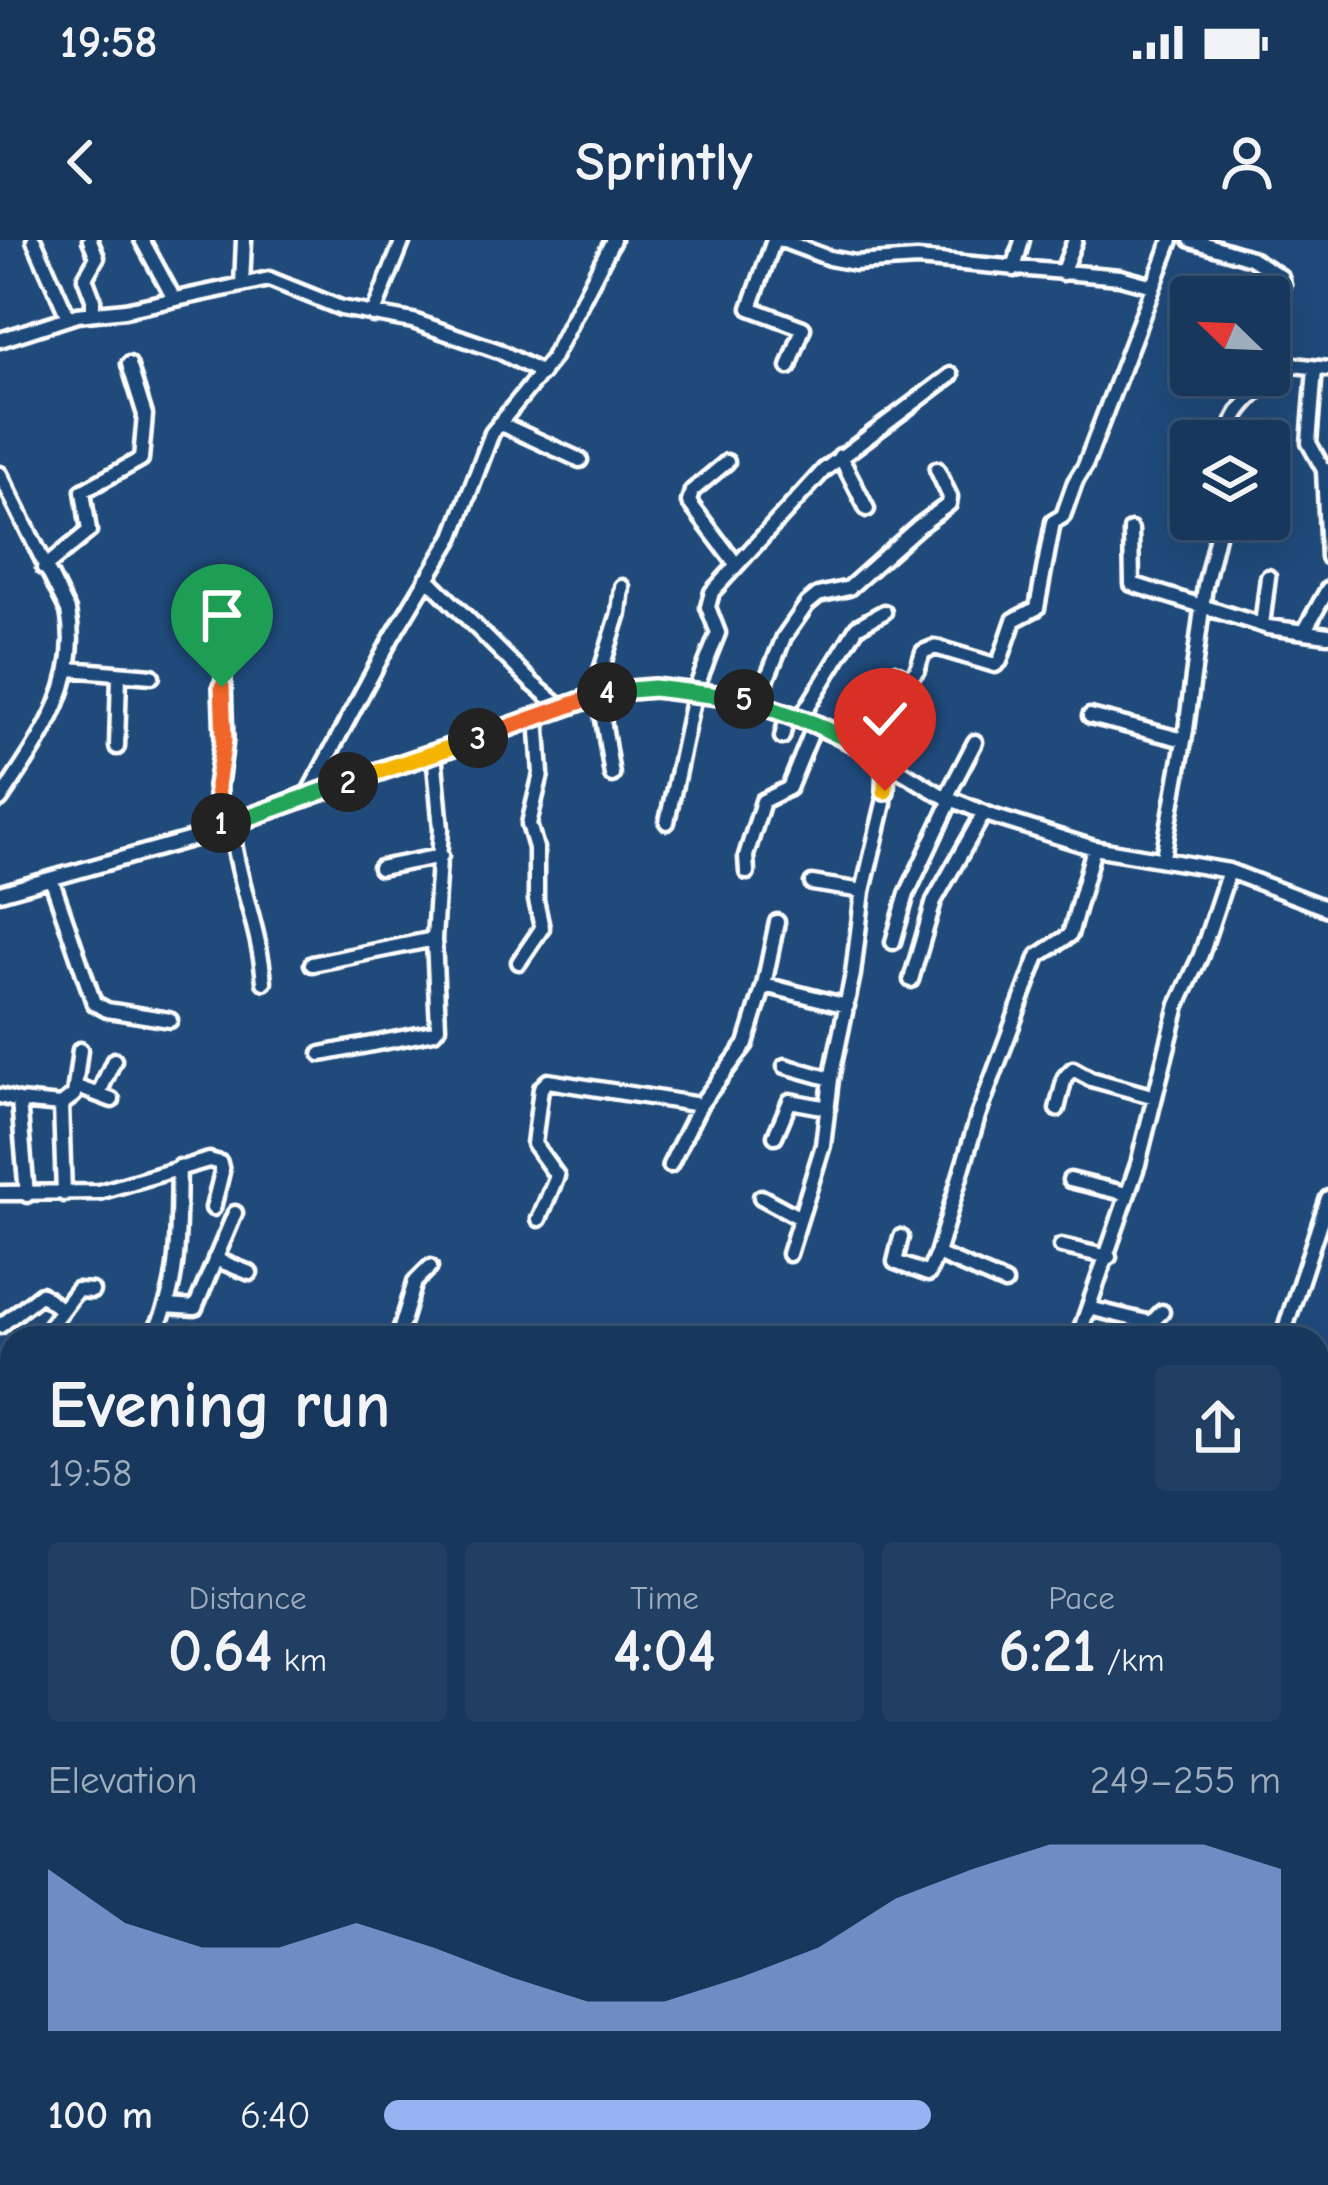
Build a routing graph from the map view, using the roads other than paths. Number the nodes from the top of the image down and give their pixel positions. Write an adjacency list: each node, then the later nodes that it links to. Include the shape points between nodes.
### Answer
1 (34, 240): 22 (street)
2 (90, 240): 20 (street, via 97,257 86,278)
3 (142, 240): 19 (street)
4 (244, 240): 17 (street)
5 (403, 240): 21 (street)
6 (613, 240): 28 (street)
7 (777, 240): 14 (street, via 855,263 916,259); 26 (street, via 750,308 803,328)
8 (1022, 240): 14 (street)
9 (1075, 240): 15 (street)
10 (1172, 240): 18 (street)
11 (1191, 240): 13 (street)
12 (1258, 240): 13 (street)
13 (1251, 258): 16 (street)
14 (1014, 269): 15 (street)
15 (1062, 273): 18 (street)
16 (1276, 276)
17 (242, 285): 19 (street); 21 (street, via 273,280)
18 (1154, 286): 66 (street, via 1064,516 1053,522 1037,608 1014,620 995,665 934,647 911,677 888,674)
19 (173, 297): 20 (street)
20 (93, 313): 22 (street)
21 (374, 316): 28 (street, via 408,320)
22 (68, 317): 23 (street)
23 (0, 340)
24 (1290, 363): 27 (street)
25 (129, 364): 43 (street, via 145,415 141,459 83,490 89,531)
26 (789, 368)
27 (1321, 369): 41 (street, via 1309,443 1324,470)
28 (542, 373): 32 (street)
29 (951, 375): 33 (street)
30 (1253, 396): 31 (street)
31 (1235, 420)
32 (499, 423): 34 (street); 45 (street)
33 (840, 456): 38 (street); 42 (street)
34 (580, 460)
35 (727, 463): 42 (street, via 689,502)
36 (938, 469): 59 (street, via 949,504 849,588 807,604)
37 (0, 474): 43 (street)
38 (867, 509)
39 (1131, 530): 48 (street, via 1132,584)
40 (1217, 540): 48 (street)
41 (1328, 557)
42 (736, 564): 57 (street, via 708,602 718,633)
43 (44, 568): 54 (street, via 68,611)
44 (1268, 577): 50 (street)
45 (427, 578): 60 (street); 73 (street)
46 (622, 587): 58 (street)
47 (1327, 592): 51 (street)
48 (1203, 604): 50 (street); 67 (street)
49 (884, 612): 62 (street, via 857,627)
50 (1262, 625): 51 (street)
51 (1305, 630): 52 (street)
52 (1328, 635)
53 (224, 658): 78 (street)
54 (69, 669): 55 (street); 75 (street, via 43,735)
55 (119, 675): 56 (street); 69 (street)
56 (152, 676)
57 (695, 691): 58 (street); 59 (street); 77 (street)
58 (596, 695): 60 (street); 72 (street)
59 (757, 703): 62 (street)
60 (562, 707): 61 (street)
61 (537, 716): 70 (street); 93 (street, via 541,774 529,827 542,928)
62 (794, 716): 64 (street); 65 (street)
63 (1090, 716): 67 (street)
64 (815, 724): 66 (street); 84 (street, via 789,788 763,801)
65 (782, 737)
66 (850, 740): 71 (street)
67 (1184, 740): 81 (street)
68 (975, 742): 74 (street)
69 (117, 747)
70 (434, 754): 73 (street); 80 (street)
71 (886, 761): 74 (street); 87 (street)
72 (612, 776)
73 (309, 793): 78 (street)
74 (949, 799): 76 (street); 92 (street)
75 (0, 800)
76 (984, 813): 79 (street); 95 (street, via 934,901)
77 (668, 822)
78 (222, 827): 85 (street); 96 (street, via 233,837)
79 (1094, 848): 81 (street); 130 (street, via 1070,935 1038,956)
80 (441, 856): 82 (street); 91 (street)
81 (1163, 857): 83 (street)
82 (380, 868)
83 (1229, 871): 89 (street); 107 (street, via 1178,1005)
84 (747, 872)
85 (52, 880): 88 (street); 99 (street, via 94,1003)
86 (812, 883): 87 (street)
87 (863, 891): 98 (street)
88 (0, 893)
89 (1328, 909)
90 (777, 922): 97 (street)
91 (434, 939): 94 (street); 101 (street, via 438,1027)
92 (893, 942)
93 (519, 962)
94 (312, 964)
95 (911, 980)
96 (264, 982)
97 (764, 985): 98 (street); 110 (street, via 746,1044)
98 (847, 1006): 104 (street)
99 (170, 1020)
100 (80, 1050): 105 (street)
101 (321, 1054)
102 (114, 1060): 105 (street, via 105,1096)
103 (785, 1066): 104 (street)
104 (831, 1079): 111 (street)
105 (75, 1086): 109 (street)
106 (0, 1096): 108 (street)
107 (1155, 1097): 112 (street, via 1073,1069); 119 (street)
108 (19, 1101): 109 (street); 120 (street)
109 (61, 1105): 118 (street)
110 (700, 1105): 114 (street); 126 (street, via 548,1081 534,1144 557,1176)
111 (828, 1108): 113 (street, via 790,1101); 125 (street)
112 (1057, 1109)
113 (775, 1136)
114 (670, 1165)
115 (179, 1167): 118 (street, via 140,1183); 123 (street, via 220,1163); 137 (street)
116 (1070, 1180): 119 (street)
117 (0, 1193): 120 (street)
118 (64, 1194): 120 (street)
119 (1127, 1194): 131 (street)
120 (27, 1195)
121 (761, 1197): 125 (street)
122 (1328, 1198): 146 (street)
123 (213, 1208)
124 (235, 1213): 132 (street)
125 (800, 1218): 129 (street)
126 (539, 1219)
127 (901, 1237): 130 (street, via 895,1262 928,1274)
128 (1061, 1246): 131 (street)
129 (789, 1254)
130 (937, 1254): 135 (street)
131 (1109, 1257): 138 (street)
132 (215, 1258): 134 (street); 137 (street, via 193,1310)
133 (430, 1267): 144 (street, via 415,1282)
134 (250, 1273)
135 (1005, 1283)
136 (92, 1291): 139 (street, via 77,1290)
137 (167, 1306): 143 (street)
138 (1090, 1308): 140 (street, via 1151,1323); 145 (street)
139 (62, 1310): 141 (street, via 41,1294); 142 (street)
140 (1162, 1312)
141 (0, 1326)
142 (50, 1326)
143 (156, 1326)
144 (402, 1326)
145 (1083, 1326)
146 (1286, 1326)

